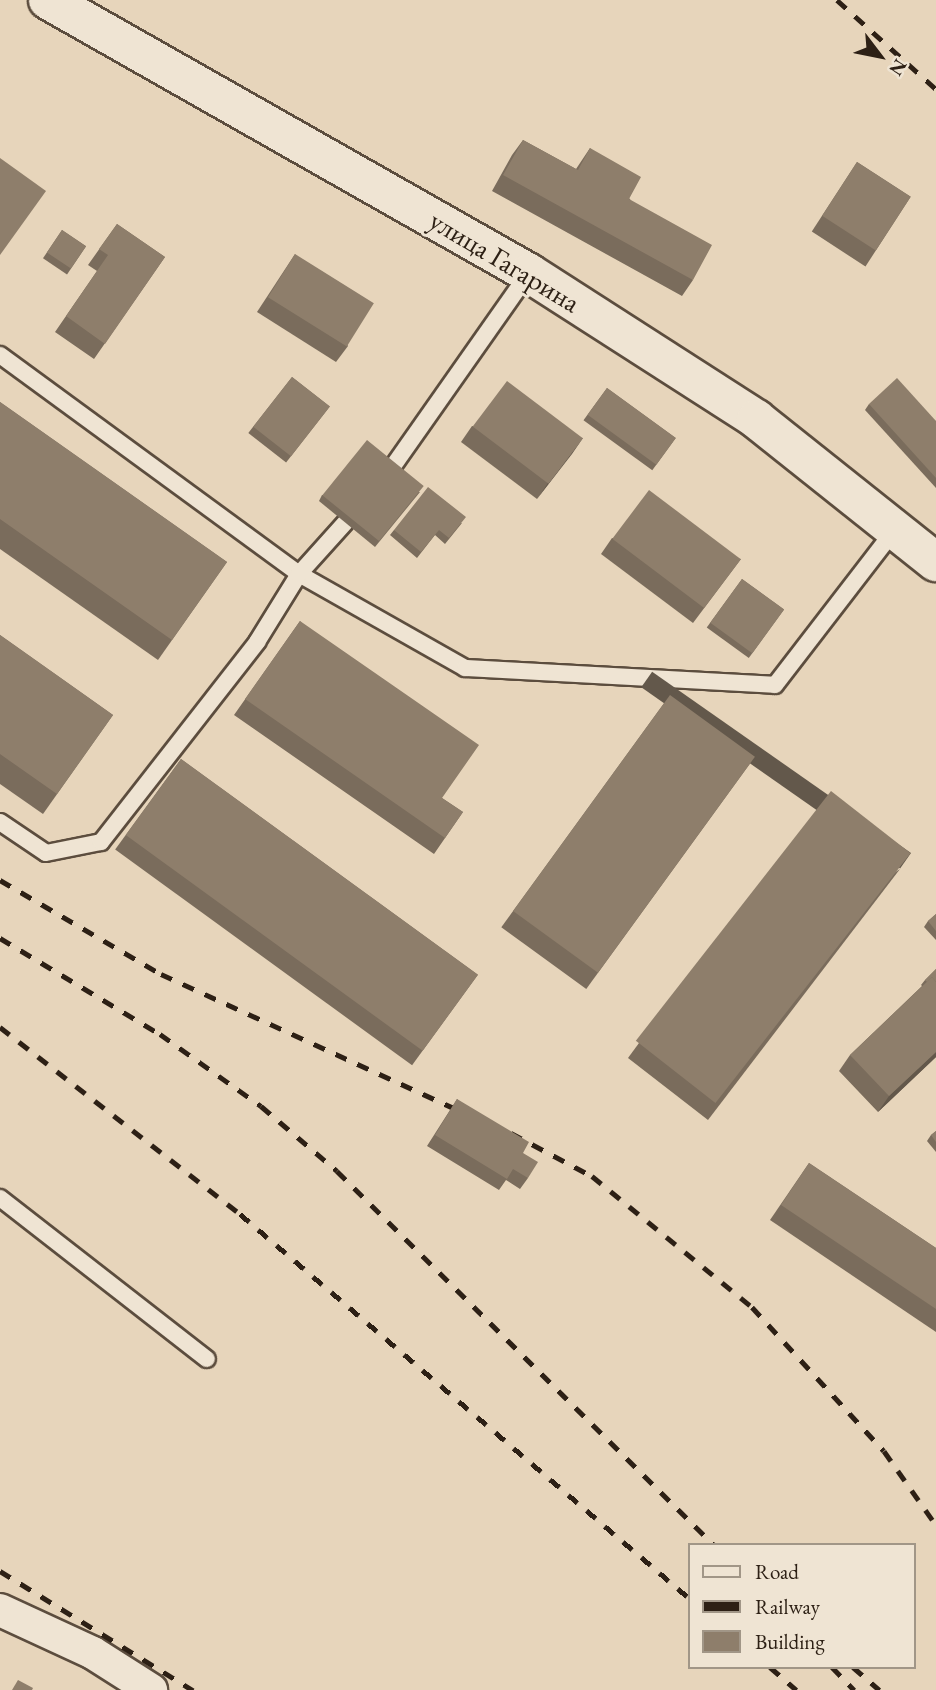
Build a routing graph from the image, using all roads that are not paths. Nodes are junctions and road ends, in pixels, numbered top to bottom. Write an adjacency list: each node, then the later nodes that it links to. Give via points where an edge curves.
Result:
1 (48, 0): 2 (street, улица Гагарина)
2 (529, 273): 4 (lane); 6 (street, улица Гагарина, via 756,419)
3 (0, 355): 8 (lane)
4 (391, 469)
5 (345, 523): 8 (lane)
6 (897, 526): 7 (street, улица Гагарина); 8 (lane, via 775,685 465,668)
7 (936, 562)
8 (299, 574): 9 (lane, via 257,642 101,842 46,853)
9 (0, 822)
10 (0, 1198): 11 (lane)
11 (207, 1359)
12 (3, 1620): 13 (street, via 93,1653)
13 (151, 1690)

